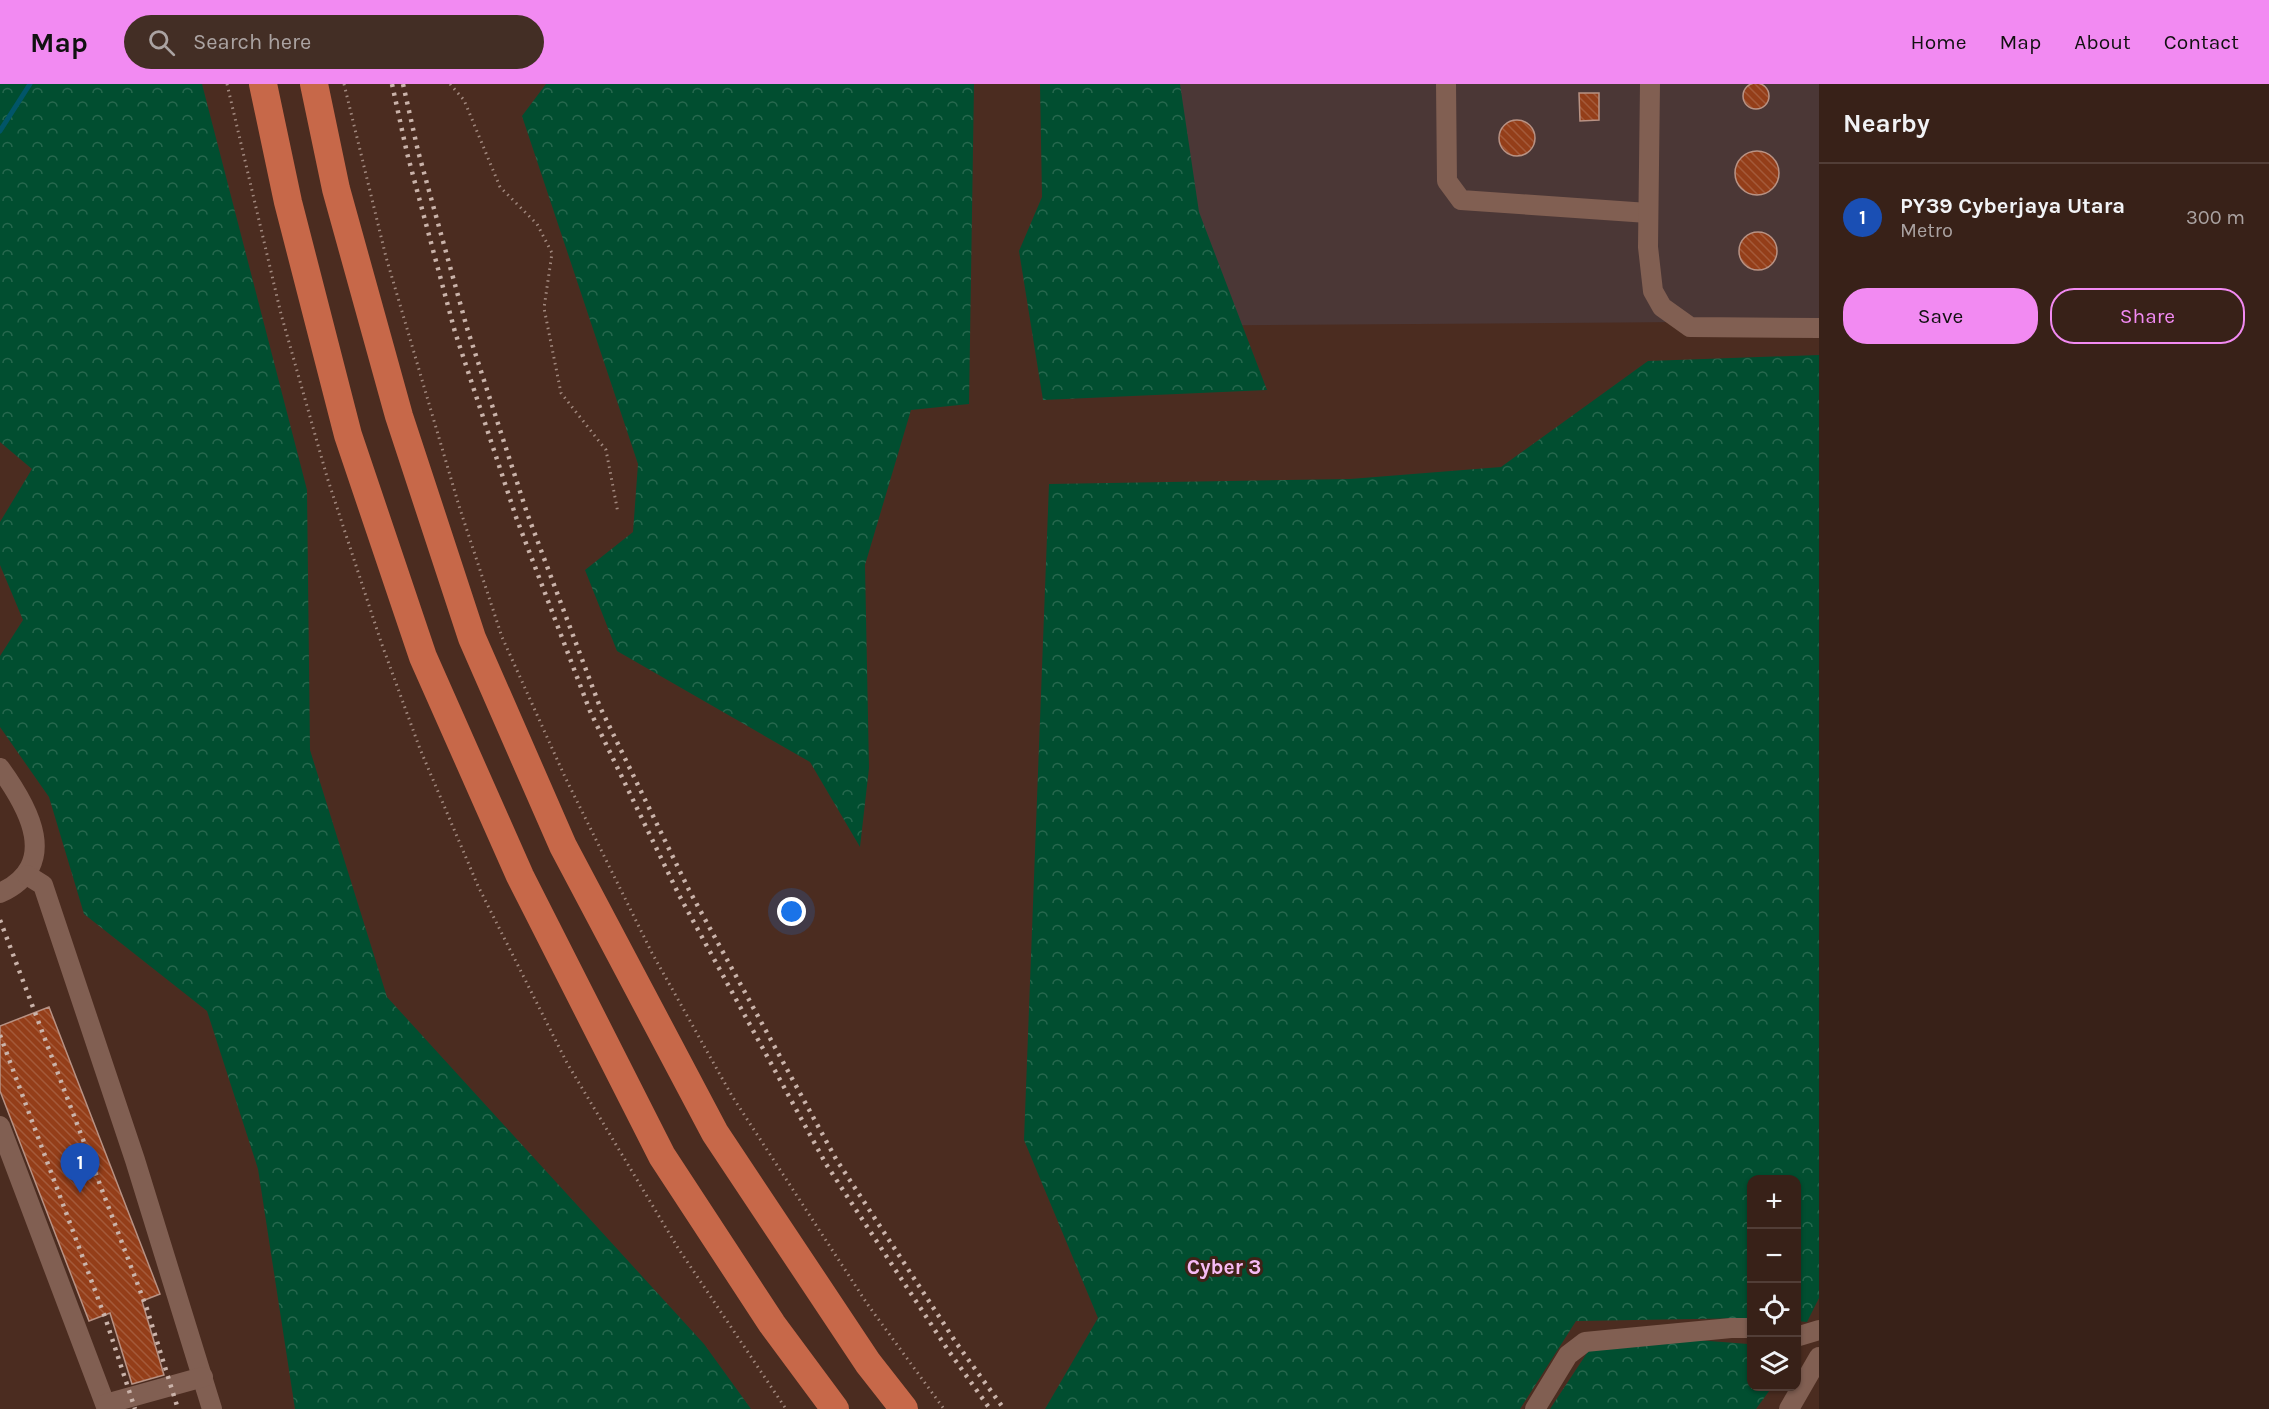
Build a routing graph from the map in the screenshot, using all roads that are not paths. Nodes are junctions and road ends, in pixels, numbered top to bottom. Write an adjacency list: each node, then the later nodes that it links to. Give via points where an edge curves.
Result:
1 (263, 84): 19 (highway, via 288,202 348,435 423,657 520,876 662,1156 772,1324)
2 (314, 84): 20 (highway, via 336,189 399,416 472,638 563,846 715,1133 868,1363)
3 (1446, 84): 5 (street, via 1447,181 1461,200)
4 (1650, 84): 5 (street)
5 (1648, 213): 6 (street, via 1653,291 1662,307 1690,327)
6 (1819, 328)
7 (0, 768): 8 (street, via 22,800 34,833 33,860)
8 (27, 875): 9 (street); 15 (street, via 43,885)
9 (0, 893)
10 (0, 1126): 17 (street)
11 (1747, 1328): 21 (street, via 1585,1342 1568,1355)
12 (1819, 1330): 13 (street)
13 (1801, 1336)
14 (1819, 1357): 23 (street)
15 (203, 1377): 17 (street); 18 (street)
16 (1790, 1391): 22 (street)
17 (106, 1407)
18 (212, 1409)
19 (835, 1409)
20 (904, 1409)
21 (1535, 1409)
22 (1784, 1409)
23 (1789, 1409)

